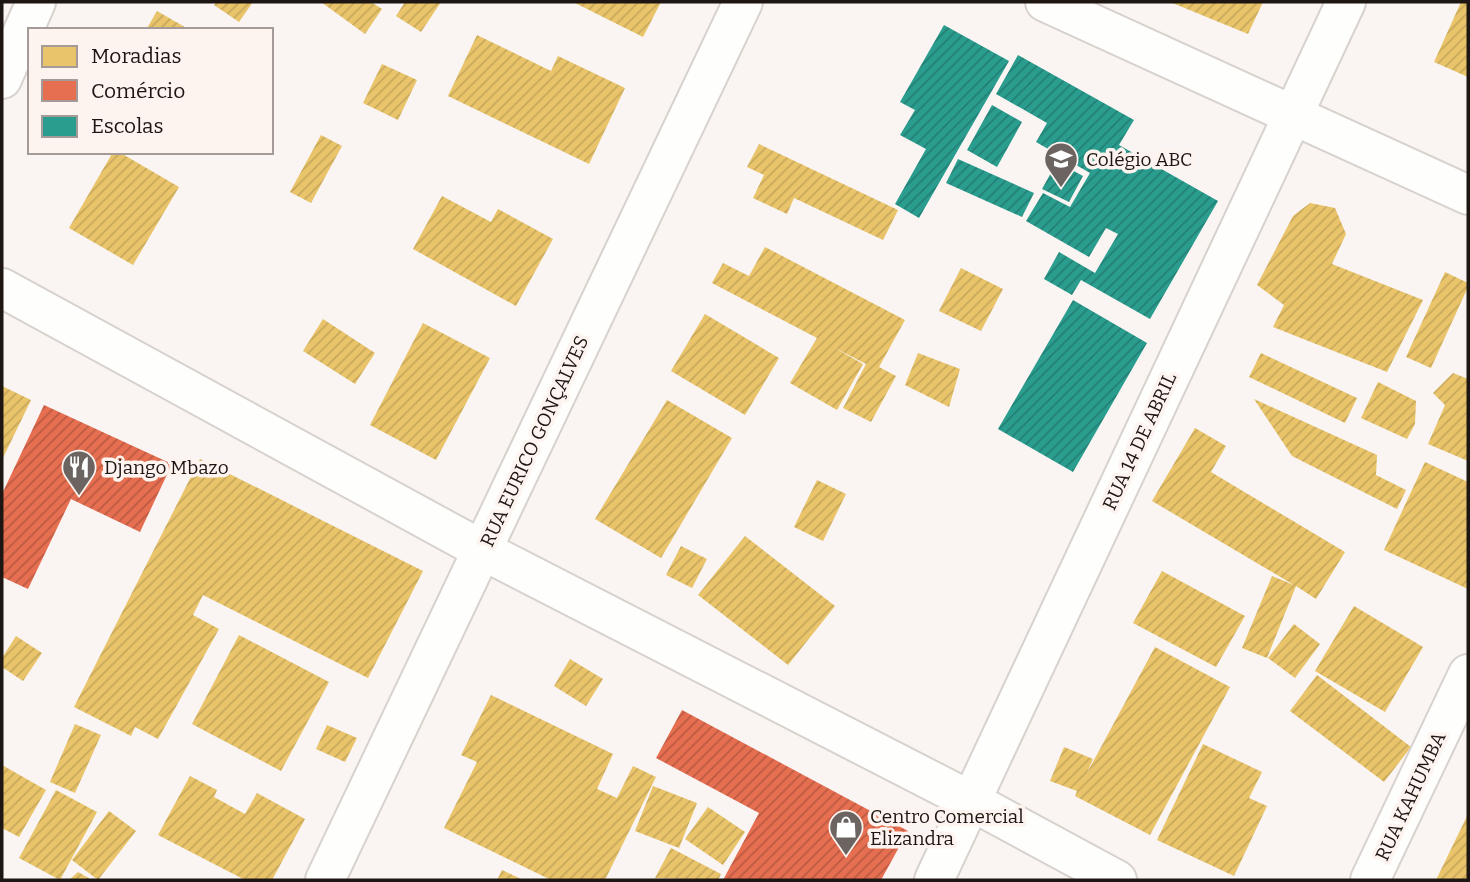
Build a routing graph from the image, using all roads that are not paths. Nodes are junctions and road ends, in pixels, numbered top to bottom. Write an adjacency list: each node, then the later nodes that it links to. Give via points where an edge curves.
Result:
1 (36, 2): 5 (street)
2 (743, 2): 9 (street, RUA EURICO GONÇALVES)
3 (1045, 2): 6 (street)
4 (1346, 2): 6 (street, RUA 14 DE ABRIL)
5 (2, 79)
6 (1292, 114): 7 (street); 11 (street, RUA 14 DE ABRIL)
7 (1468, 195)
8 (2, 288): 9 (street)
9 (482, 550): 11 (street); 12 (street, RUA EURICO GONÇALVES)
10 (1468, 674): 15 (street, RUA KAHUMBA)
11 (971, 801): 13 (street, RUA 14 DE ABRIL); 14 (street)
12 (325, 880)
13 (933, 880)
14 (1117, 880)
15 (1370, 880)

